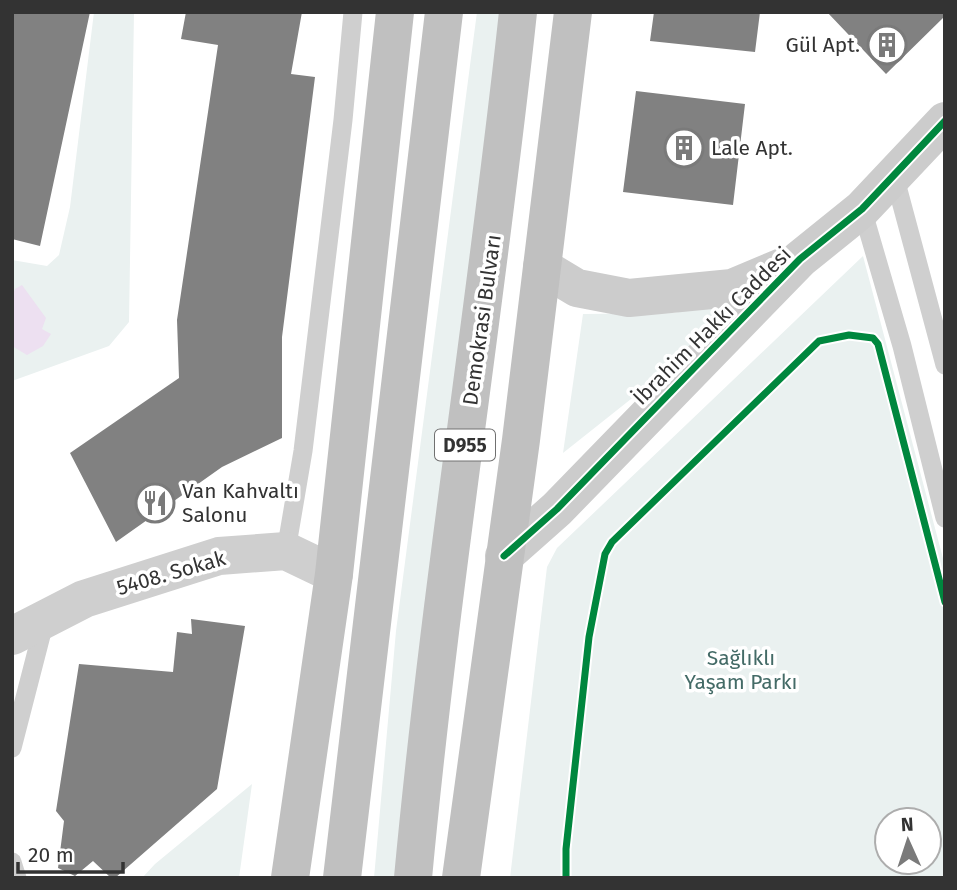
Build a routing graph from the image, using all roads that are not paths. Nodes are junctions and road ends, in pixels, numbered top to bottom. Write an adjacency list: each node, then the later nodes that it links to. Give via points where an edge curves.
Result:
1 (353, 12): 13 (lane, via 303,450)
2 (395, 12): 15 (highway)
3 (444, 12): 22 (highway)
4 (518, 12): 23 (highway, Demokrasi Bulvarı / D955)
5 (573, 12): 10 (highway)
6 (941, 132): 7 (street, İbrahim Hakkı Caddesi)
7 (894, 175): 8 (street, İbrahim Hakkı Caddesi); 11 (lane)
8 (862, 209): 9 (street, İbrahim Hakkı Caddesi); 12 (lane)
9 (800, 259): 10 (street, via 732,288 642,297 577,288); 14 (street, İbrahim Hakkı Caddesi, via 557,509)
10 (542, 267): 14 (highway)
11 (945, 365)
12 (945, 518)
13 (286, 551): 15 (street, 5408. Sokak); 16 (street, 5408. Sokak, via 219,556 84,599)
14 (504, 556): 24 (highway)
15 (334, 574): 21 (highway)
16 (46, 619): 17 (street, 5408. Sokak); 18 (lane)
17 (12, 636)
18 (12, 748)
19 (12, 862): 20 (lane)
20 (17, 878)
21 (290, 878)
22 (342, 878)
23 (413, 878)
24 (461, 878)

